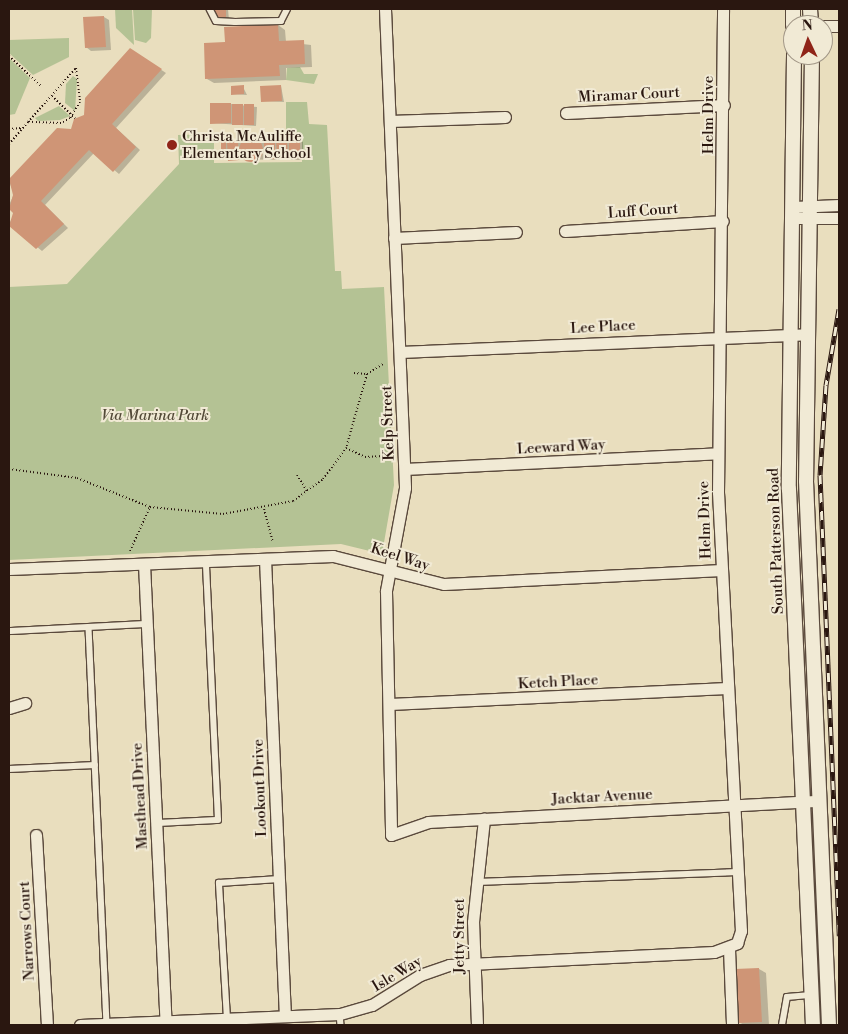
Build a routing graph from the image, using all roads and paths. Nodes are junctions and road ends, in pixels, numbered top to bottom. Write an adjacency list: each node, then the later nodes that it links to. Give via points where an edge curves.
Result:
1 (210, 9): 2 (lane, via 216,22 281,21)
2 (287, 9)
3 (385, 9): 15 (street, Kelp Street)
4 (723, 9): 10 (street, Helm Drive)
5 (9, 56): 8 (path)
6 (794, 65): 21 (street, South Patterson Road)
7 (812, 65): 22 (street, South Patterson Road)
8 (42, 87)
9 (52, 96): 12 (path); 12 (path, via 76,68 80,102); 16 (path)
10 (724, 105): 11 (street, Miramar Court); 24 (street, Helm Drive)
11 (566, 113)
12 (72, 115): 14 (path); 16 (path, via 61,123)
13 (505, 117): 15 (street)
14 (76, 118)
15 (390, 121): 27 (street, Kelp Street)
16 (28, 122): 17 (path)
17 (22, 128): 18 (path); 19 (path)
18 (9, 129)
19 (9, 144)
20 (839, 205): 22 (street)
21 (794, 212): 22 (street); 28 (street, South Patterson Road)
22 (810, 213): 23 (street); 29 (street, South Patterson Road)
23 (839, 218)
24 (722, 221): 25 (street, Luff Court); 30 (street, Helm Drive)
25 (565, 231)
26 (516, 232): 27 (street)
27 (394, 238): 31 (street, Kelp Street)
28 (791, 334): 29 (street, Lee Place); 30 (street, Lee Place); 62 (street, South Patterson Road, via 789,489)
29 (808, 334): 61 (street, South Patterson Road, via 806,489)
30 (719, 336): 31 (street, Lee Place); 36 (street, Helm Drive)
31 (400, 352): 39 (street, Kelp Street)
32 (383, 364): 34 (path)
33 (354, 373): 34 (path)
34 (367, 374): 35 (path)
35 (346, 448): 37 (path, via 365,456); 41 (path)
36 (718, 453): 39 (street, Leeward Way); 51 (street, Helm Drive)
37 (383, 456)
38 (9, 469): 42 (path, via 77,478)
39 (405, 469): 49 (street, Kelp Street, via 403,512)
40 (297, 475): 41 (path)
41 (307, 491): 43 (path)
42 (150, 507): 43 (path, via 198,514); 45 (path)
43 (264, 509): 44 (path)
44 (272, 543)
45 (130, 551)
46 (266, 559): 47 (street, Keel Way); 49 (street, Keel Way, via 333,556); 69 (street, Lookout Drive)
47 (206, 562): 48 (street, Keel Way); 65 (lane, via 218,820)
48 (144, 564): 50 (street, Keel Way); 52 (street, Masthead Drive)
49 (389, 567): 51 (street, Keel Way, via 407,578 444,584); 57 (street, Kelp Street, via 386,602)
50 (9, 569)
51 (722, 570): 55 (street, Helm Drive)
52 (147, 624): 53 (lane); 65 (street, Masthead Drive)
53 (89, 628): 54 (lane); 59 (lane)
54 (9, 631)
55 (727, 688): 57 (street, Ketch Place); 63 (street, Helm Drive)
56 (25, 703): 58 (street)
57 (390, 704): 66 (street, Kelp Street)
58 (9, 708)
59 (95, 765): 60 (lane); 78 (lane)
60 (9, 768)
61 (819, 801): 62 (street, Jacktar Avenue); 85 (street, South Patterson Road)
62 (802, 802): 63 (street, Jacktar Avenue); 73 (street, South Patterson Road)
63 (731, 806): 64 (street, Jacktar Avenue); 68 (street, Helm Drive)
64 (484, 818): 66 (street, Jacktar Avenue, via 417,823); 70 (street, Jetty Street, via 484,848)
65 (156, 823): 77 (street, Masthead Drive)
66 (391, 834)
67 (36, 836): 79 (street, Narrows Court)
68 (737, 872): 70 (lane); 71 (street, Helm Drive, via 740,931 737,943)
69 (279, 879): 74 (street, Lookout Drive); 75 (lane, via 219,883)
70 (477, 882): 72 (street, Jetty Street)
71 (729, 949): 72 (street, Isle Way); 82 (street)
72 (475, 962): 76 (street, Isle Way, via 434,969 372,1006); 81 (street, Jetty Street)
73 (812, 995): 83 (lane, via 788,997); 84 (street, South Patterson Road)
74 (285, 1016): 75 (street, Isle Way); 76 (street, Isle Way)
75 (227, 1019): 77 (street, Isle Way)
76 (341, 1020)
77 (166, 1023): 78 (street, Isle Way)
78 (107, 1024): 80 (street, Isle Way)
79 (47, 1025)
80 (80, 1025)
81 (477, 1025)
82 (732, 1025)
83 (782, 1025)
84 (813, 1025)
85 (829, 1025)

